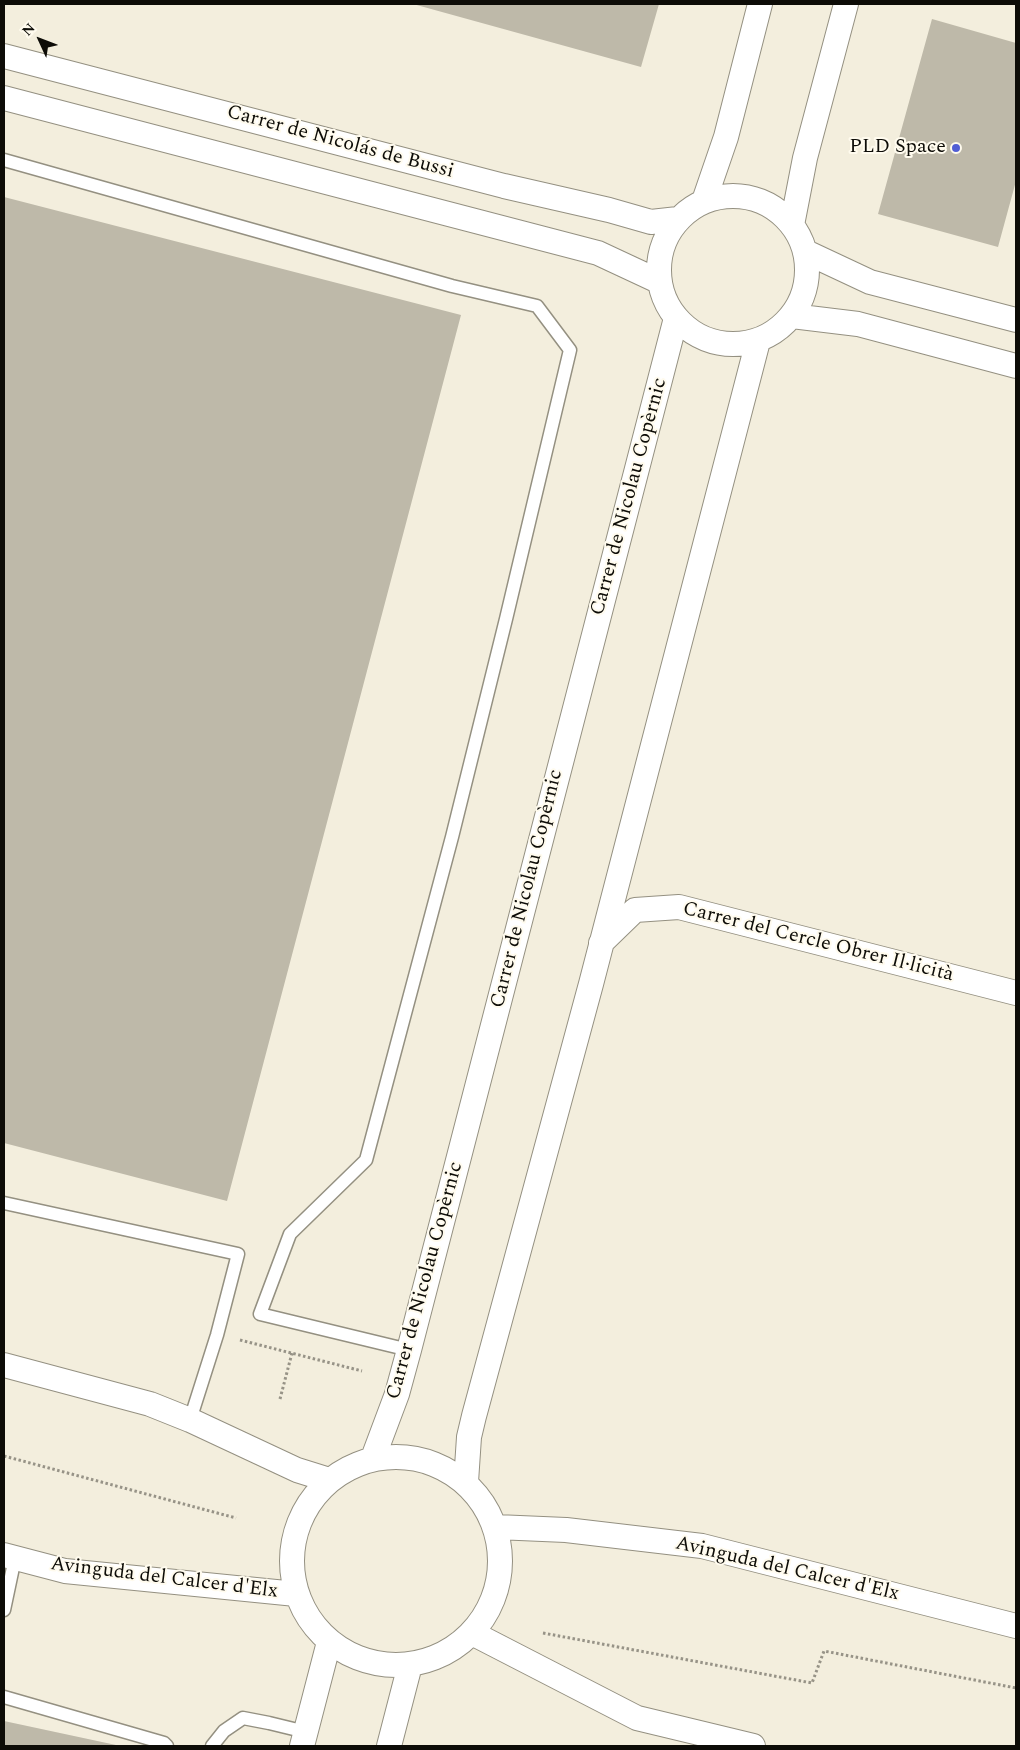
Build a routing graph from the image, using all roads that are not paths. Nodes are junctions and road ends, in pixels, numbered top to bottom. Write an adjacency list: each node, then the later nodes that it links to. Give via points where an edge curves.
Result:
1 (760, 4): 6 (street, via 726,137)
2 (846, 4): 8 (street, via 805,158)
3 (4, 56): 7 (street, Carrer de Nicolás de Bussi, via 650,222)
4 (4, 98): 10 (street, Carrer de Nicolás de Bussi, via 598,253)
5 (4, 160): 19 (lane, via 443,283 537,306 570,350 454,828 366,1160 290,1234 260,1314)
6 (704, 200): 7 (street); 8 (street, via 730,195 759,200 784,215)
7 (678, 219): 10 (street, via 662,246)
8 (792, 225): 9 (street)
9 (806, 252): 11 (street, via 808,267 803,296); 13 (street, via 870,282)
10 (658, 281): 12 (street, via 664,300)
11 (792, 316): 14 (street); 15 (street, via 858,324)
12 (676, 318): 14 (street, via 707,341 735,346); 19 (street, Carrer de Nicolau Copèrnic)
13 (1016, 320)
14 (758, 341): 16 (street)
15 (1016, 366)
16 (601, 942): 17 (street, Carrer del Cercle Obrer Il·licità, via 635,910 679,907); 24 (street, via 468,1438)
17 (1016, 994)
18 (4, 1203): 21 (lane, via 238,1254)
19 (409, 1350): 22 (street, Carrer de Nicolau Copèrnic, via 397,1394)
20 (4, 1365): 21 (street, via 150,1404)
21 (190, 1420): 23 (street, via 298,1470)
22 (373, 1458): 23 (street, via 351,1466); 24 (street, via 406,1456 440,1465)
23 (329, 1480): 27 (street, via 319,1489 295,1531 292,1579)
24 (466, 1482): 25 (street, via 488,1510)
25 (496, 1527): 29 (street, Avinguda del Calcer d'Elx, via 566,1530 702,1546); 30 (street, via 501,1555 496,1591)
26 (10, 1556): 27 (street, Avinguda del Calcer d'Elx, via 65,1571); 28 (lane)
27 (296, 1594): 31 (street, via 304,1614)
28 (4, 1610)
29 (1016, 1626)
30 (472, 1633): 32 (street, via 428,1661); 38 (street, via 637,1718)
31 (329, 1642): 32 (street, via 366,1662); 34 (street)
32 (410, 1665): 37 (street)
33 (4, 1698): 35 (lane)
34 (304, 1739): 36 (lane, via 270,1722 243,1718 224,1731)
35 (167, 1746)
36 (212, 1746)
37 (389, 1746)
38 (753, 1746)

